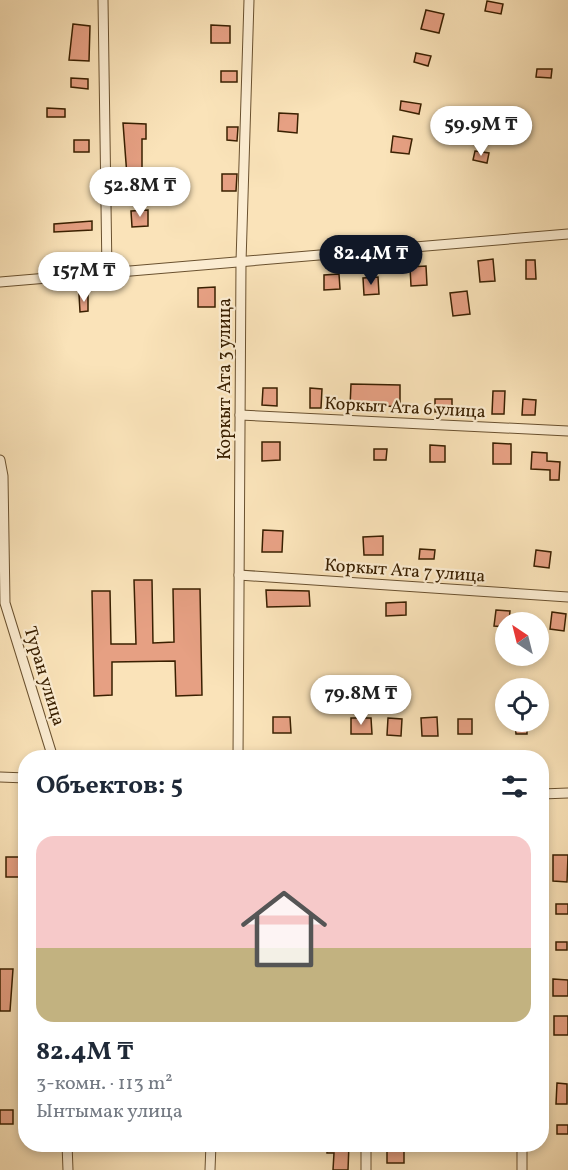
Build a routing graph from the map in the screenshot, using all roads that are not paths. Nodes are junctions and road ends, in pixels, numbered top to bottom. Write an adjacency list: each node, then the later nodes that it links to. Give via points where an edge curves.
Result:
1 (103, 0): 5 (street)
2 (249, 0): 4 (street, Коркыт Ата 3 улица)
3 (568, 234): 4 (street)
4 (241, 262): 5 (street); 7 (street, Коркыт Ата 3 улица)
5 (107, 273): 6 (street)
6 (0, 282)
7 (240, 415): 8 (street, Коркыт Ата 6 улица); 10 (street, Коркыт Ата 3 улица)
8 (568, 431)
9 (0, 460): 12 (street, Туран улица, via 5,603)
10 (239, 575): 11 (street, Коркыт Ата 7 улица); 13 (street, Коркыт Ата 3 улица)
11 (568, 597)
12 (51, 750)
13 (238, 750)
14 (0, 777): 15 (street)
15 (18, 778)
16 (568, 793): 17 (street)
17 (549, 794)
18 (68, 1152): 22 (street)
19 (211, 1152): 23 (street)
20 (366, 1152): 24 (street)
21 (522, 1152): 25 (street)
22 (68, 1170)
23 (210, 1170)
24 (366, 1170)
25 (522, 1170)

